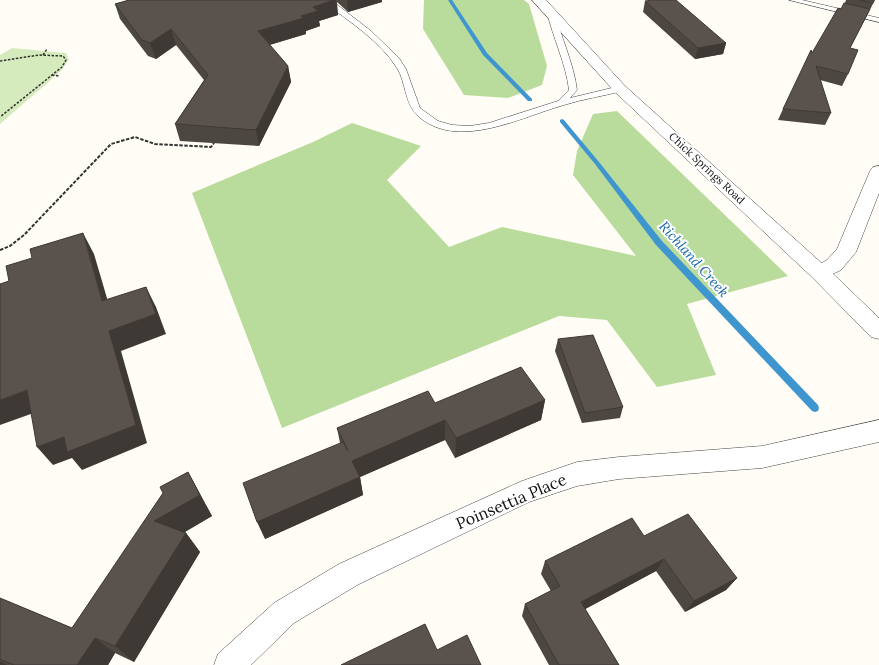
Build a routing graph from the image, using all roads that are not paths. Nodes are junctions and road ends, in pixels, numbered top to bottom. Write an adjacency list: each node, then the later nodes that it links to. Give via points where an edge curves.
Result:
1 (793, 0): 4 (lane)
2 (328, 1): 6 (lane, via 392,55 408,82 412,100 420,113 430,120 444,126 486,128)
3 (545, 6): 5 (street, Chick Springs Road); 6 (lane, via 571,70 573,90)
4 (879, 20)
5 (620, 88): 6 (lane); 8 (street, Chick Springs Road)
6 (561, 103)
7 (879, 171): 8 (street, via 846,252 834,265)
8 (820, 273): 9 (street, Chick Springs Road)
9 (879, 331)
10 (879, 431): 11 (street, Poinsettia Place, via 762,457 619,468 576,474 529,490 349,574 284,613)
11 (229, 665)

